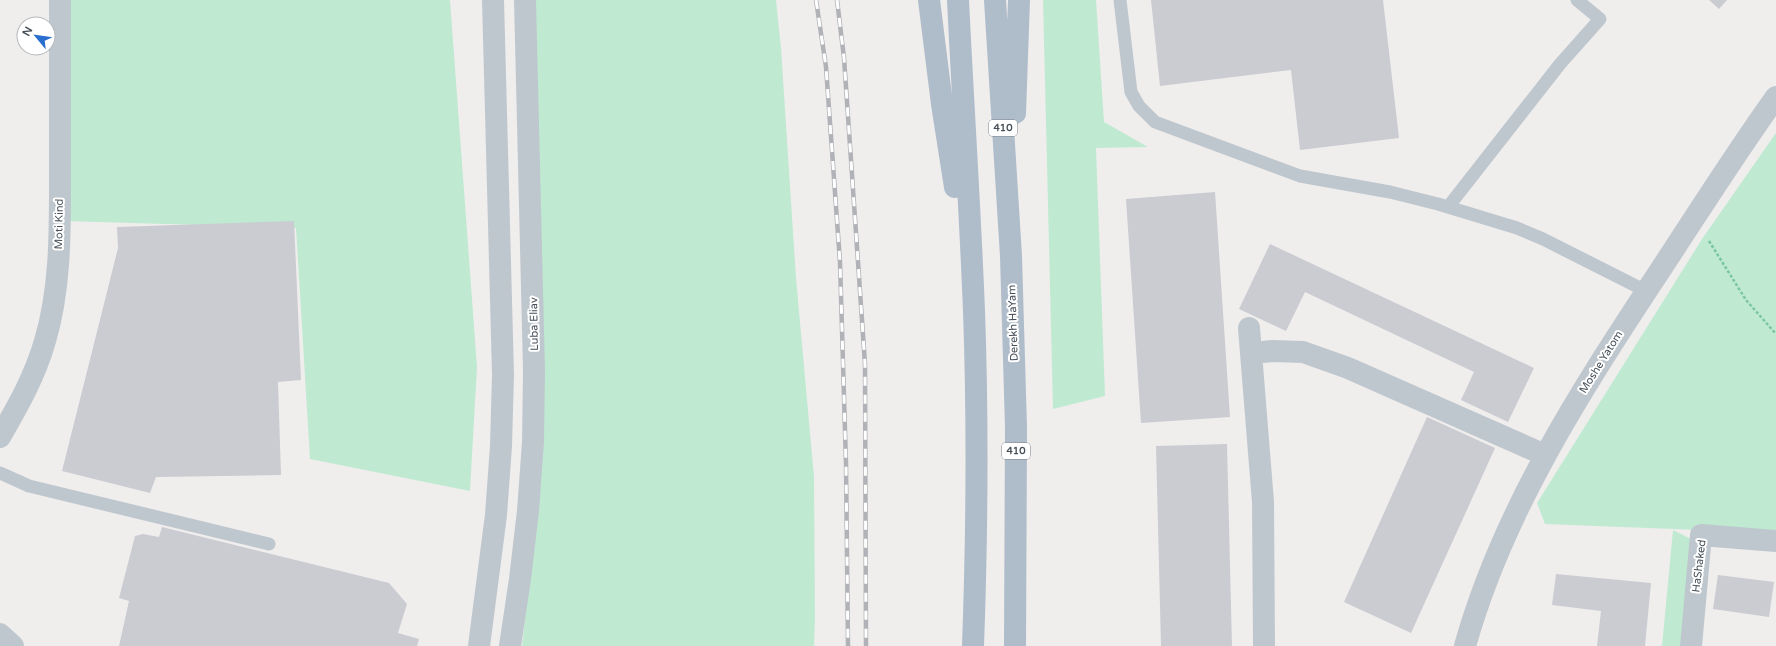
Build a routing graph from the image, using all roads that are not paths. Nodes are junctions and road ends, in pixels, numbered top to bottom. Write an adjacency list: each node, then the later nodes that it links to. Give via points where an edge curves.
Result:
1 (60, 0): 17 (street, Moti Kind, via 60,218 56,288 40,359 25,394)
2 (493, 0): 24 (street, via 502,382 501,446 496,515)
3 (525, 0): 25 (street, Luba Eliav, via 534,371 533,442 520,579)
4 (929, 0): 14 (main road, via 942,104)
5 (958, 0): 14 (main road)
6 (995, 0): 12 (main road, Derekh HaYam / 410)
7 (1019, 0): 12 (main road)
8 (1120, 0): 11 (lane, via 1131,92 1139,106 1155,122 1300,176 1390,192)
9 (1577, 0): 11 (lane, via 1600,19 1560,64)
10 (1776, 97): 13 (street, Moshe Yatom)
11 (1448, 207): 13 (lane, via 1530,233)
12 (1011, 256): 27 (main road, Derekh HaYam / 410, via 1016,428)
13 (1646, 291): 18 (street, Moshe Yatom)
14 (974, 311): 26 (main road, via 976,577)
15 (1249, 328): 16 (street)
16 (1251, 353): 18 (street, via 1303,352 1348,368); 28 (street, via 1263,502)
17 (0, 437)
18 (1545, 455): 29 (street, Moshe Yatom, via 1509,525 1486,581)
19 (0, 473): 21 (lane, via 29,486)
20 (1776, 541): 30 (street, HaShaked, via 1700,535)
21 (269, 544)
22 (0, 634): 23 (street)
23 (13, 646)
24 (479, 646)
25 (510, 646)
26 (973, 646)
27 (1015, 646)
28 (1264, 646)
29 (1465, 646)
30 (1691, 646)

